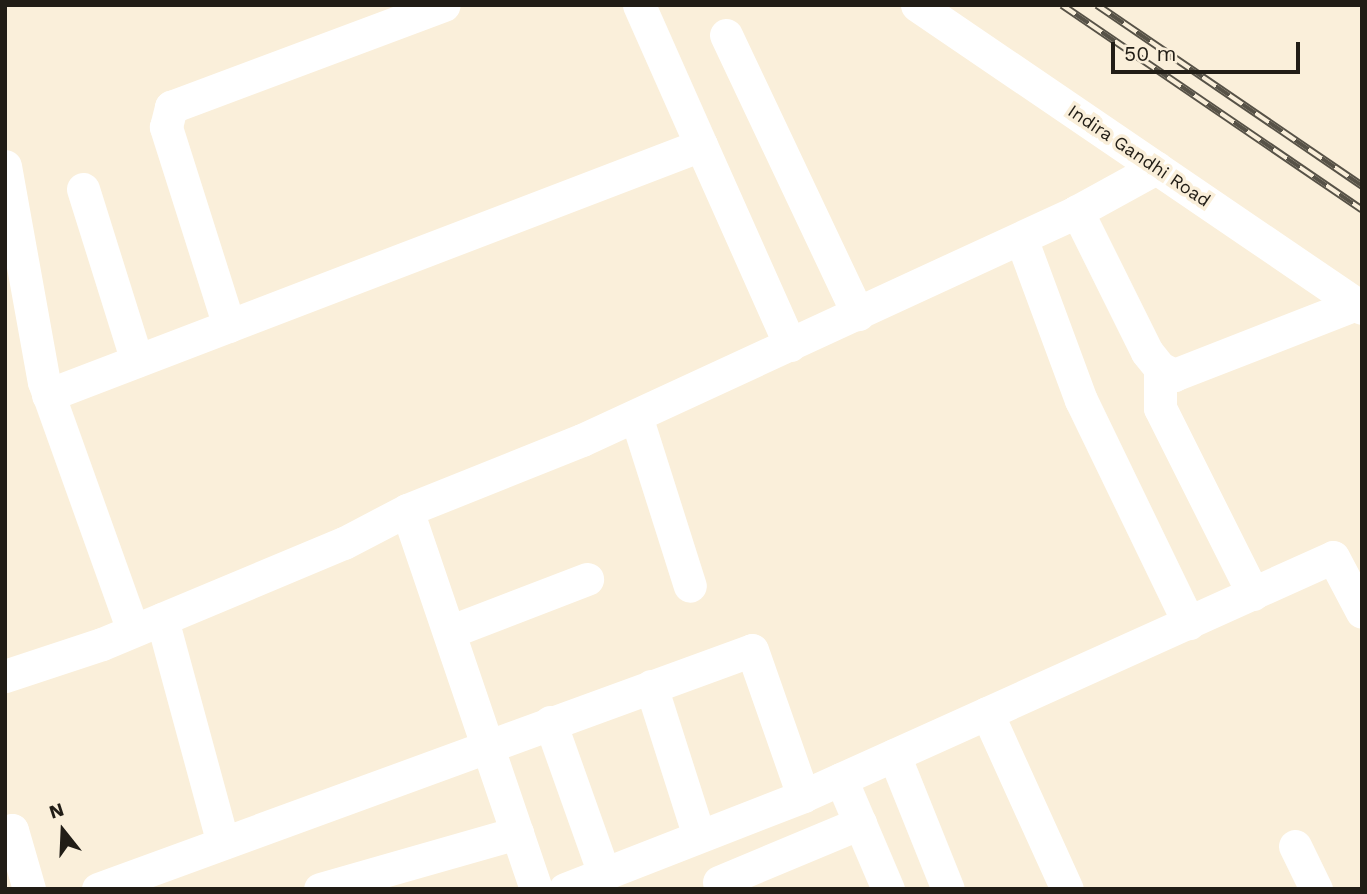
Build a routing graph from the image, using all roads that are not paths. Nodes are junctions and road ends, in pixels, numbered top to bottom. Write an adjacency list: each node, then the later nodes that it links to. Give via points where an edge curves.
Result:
1 (444, 5): 13 (street, via 171,107 166,127)
2 (639, 5): 5 (street)
3 (917, 5): 7 (street, Indira Gandhi Road)
4 (726, 34): 12 (street)
5 (701, 145): 13 (street); 14 (street)
6 (5, 166): 17 (street)
7 (1156, 168): 9 (street); 11 (street, Indira Gandhi Road)
8 (83, 189): 15 (street)
9 (1077, 211): 10 (street); 16 (street, via 1147,352)
10 (1021, 238): 12 (street); 24 (street, via 1081,400)
11 (1359, 306): 16 (street, via 1174,375)
12 (859, 314): 14 (street)
13 (229, 326): 15 (street)
14 (790, 345): 18 (street)
15 (137, 361): 17 (street)
16 (1160, 368): 22 (street, via 1160,408)
17 (48, 395): 25 (street)
18 (635, 416): 19 (street); 21 (street)
19 (407, 510): 25 (street, via 344,543); 26 (street)
20 (587, 579): 26 (street)
21 (690, 586)
22 (1253, 594): 23 (street, via 1333,557); 24 (street)
23 (1362, 612)
24 (1189, 623): 29 (street)
25 (147, 625): 27 (street); 39 (street)
26 (449, 632): 31 (street)
27 (5, 676)
28 (651, 685): 30 (street); 34 (street, via 752,650); 38 (street)
29 (987, 713): 32 (street); 50 (street)
30 (550, 722): 31 (street); 41 (street)
31 (487, 746): 37 (street); 39 (street)
32 (894, 755): 33 (street); 49 (street)
33 (841, 779): 34 (street); 35 (street)
34 (803, 796): 38 (street)
35 (860, 823): 42 (street); 48 (street)
36 (5, 832): 43 (street, via 12,830)
37 (517, 833): 45 (street); 46 (street)
38 (699, 836): 41 (street)
39 (223, 843): 44 (street)
40 (1295, 846): 51 (street)
41 (604, 874): 47 (street)
42 (719, 882)
43 (29, 889)
44 (98, 889)
45 (320, 889)
46 (536, 889)
47 (565, 889)
48 (888, 889)
49 (948, 889)
50 (1067, 889)
51 (1316, 889)

